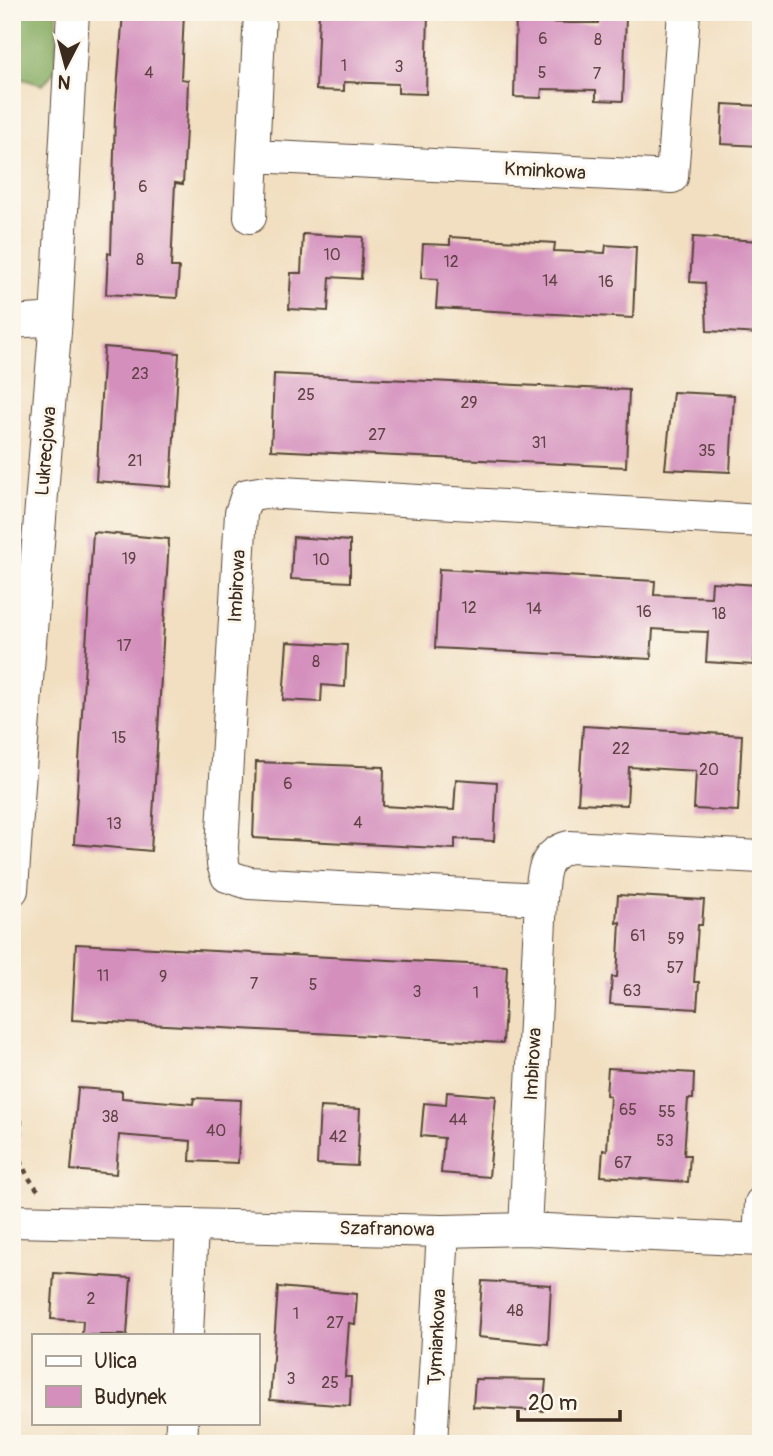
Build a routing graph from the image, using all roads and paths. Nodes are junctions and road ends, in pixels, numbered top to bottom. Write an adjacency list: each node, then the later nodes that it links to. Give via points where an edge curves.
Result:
1 (73, 12): 6 (street, Lukrecjowa)
2 (260, 12): 4 (street)
3 (684, 12): 4 (street, Kminkowa, via 672,177)
4 (253, 156): 5 (street)
5 (250, 217)
6 (56, 319): 7 (street); 9 (street, Lukrecjowa)
7 (12, 322)
8 (761, 521): 12 (street, Imbirowa, via 278,493 247,495 241,513 222,848 227,876 249,883)
9 (17, 755): 11 (street, Lukrecjowa)
10 (761, 857): 12 (street, Imbirowa, via 569,847 546,862)
11 (12, 890)
12 (541, 899): 16 (street, Imbirowa)
13 (761, 1203): 18 (street)
14 (12, 1221): 15 (street, Szafranowa)
15 (192, 1225): 17 (street, Szafranowa); 19 (street)
16 (525, 1229): 17 (street, Szafranowa); 18 (street, Szafranowa)
17 (443, 1231): 22 (street, Tymiankowa)
18 (760, 1240)
19 (187, 1334)
20 (182, 1424): 21 (street)
21 (181, 1444)
22 (431, 1444)

